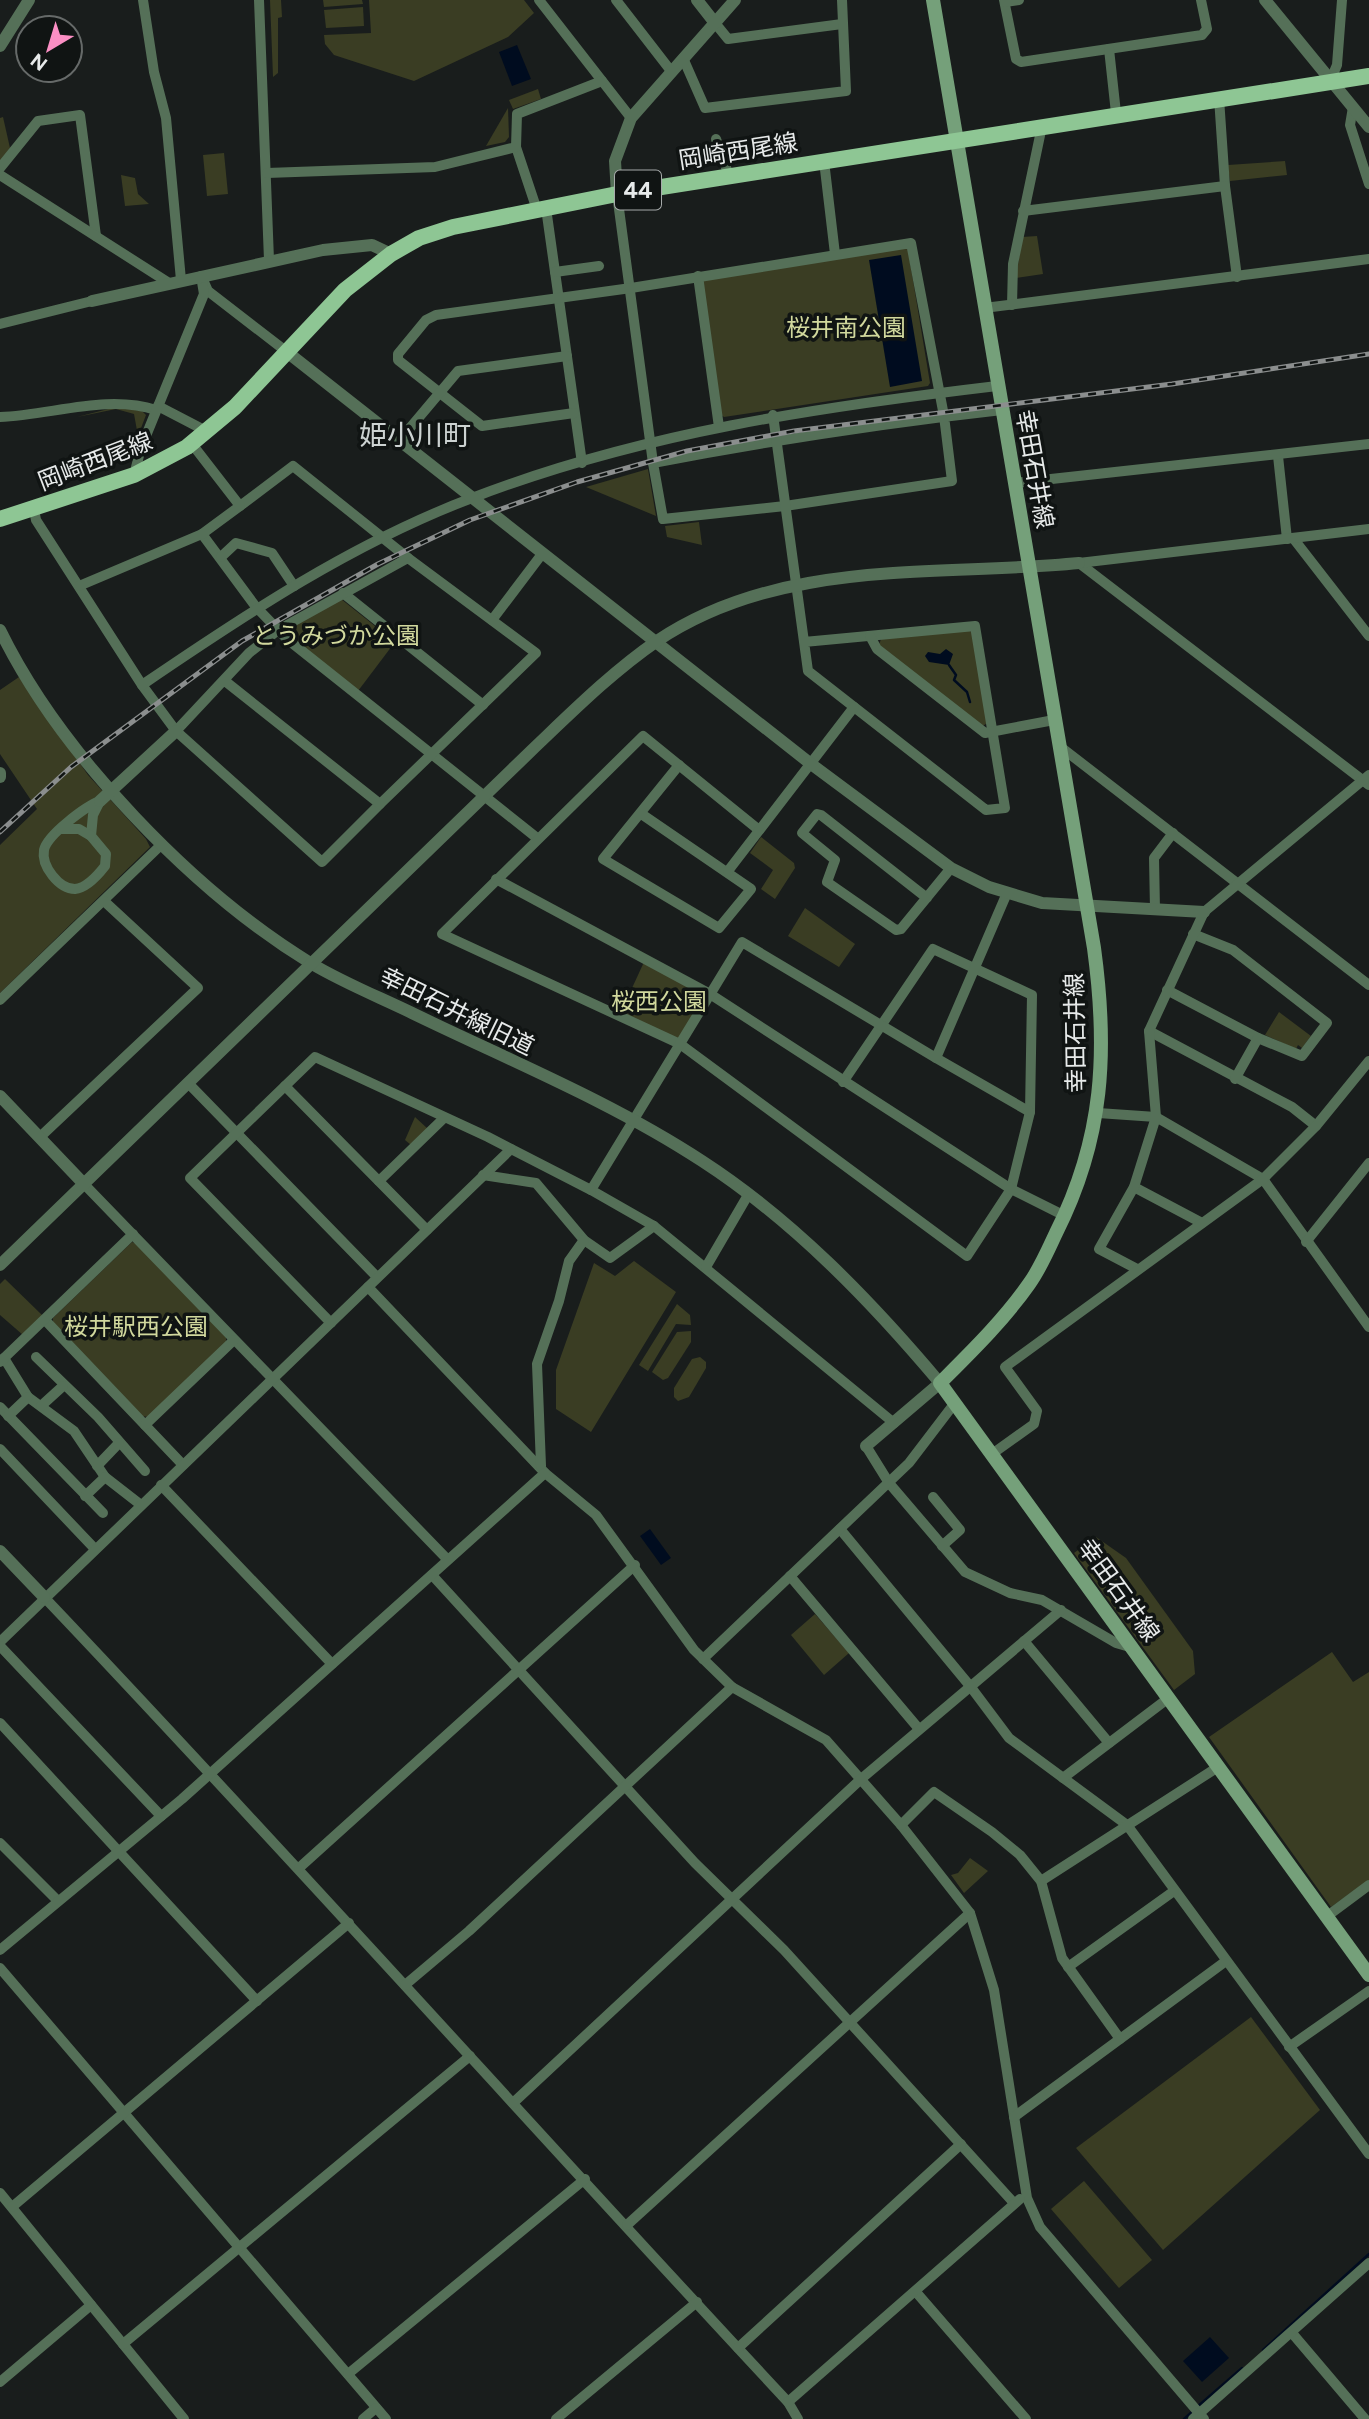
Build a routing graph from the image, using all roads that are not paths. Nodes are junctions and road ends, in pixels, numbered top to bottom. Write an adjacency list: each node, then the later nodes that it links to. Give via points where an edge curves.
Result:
1 (29, 0): 17 (street)
2 (143, 0): 53 (street, via 166,118)
3 (259, 0): 35 (street)
4 (539, 0): 23 (street)
5 (615, 0): 20 (street)
6 (698, 0): 15 (street)
7 (735, 0): 15 (street)
8 (842, 0): 16 (street)
9 (933, 0): 31 (main road, 幸田石井線)
10 (1019, 0): 14 (street)
11 (1201, 0): 18 (street, via 1207,29 1202,35)
12 (1265, 0): 22 (street)
13 (1342, 0): 22 (street)
14 (1005, 1): 18 (street, via 1018,61)
15 (715, 23): 16 (street, via 728,39); 19 (street)
16 (842, 24): 19 (street, via 846,91 705,108)
17 (0, 46)
18 (1108, 49): 26 (street)
19 (683, 58): 20 (street)
20 (671, 71): 27 (street)
21 (1369, 76): 22 (main road, 岡崎西尾線 / 44)
22 (1332, 80): 24 (main road, 岡崎西尾線 / 44); 25 (street)
23 (602, 81): 27 (street); 32 (street, via 517,114)
24 (1219, 98): 26 (main road, 岡崎西尾線 / 44); 39 (street)
25 (1353, 107): 29 (street); 38 (street, via 1349,125)
26 (1116, 113): 28 (main road, 岡崎西尾線 / 44)
27 (631, 118): 40 (street, via 615,161)
28 (1042, 126): 31 (main road, 岡崎西尾線 / 44); 42 (street)
29 (1369, 127)
30 (716, 139): 37 (street)
31 (956, 140): 33 (main road, 岡崎西尾線 / 44); 58 (main road, 幸田石井線)
32 (516, 147): 35 (street, via 435,167); 41 (street)
33 (824, 161): 37 (main road, 岡崎西尾線 / 44); 45 (street)
34 (0, 168): 43 (street, via 38,121 80,116)
35 (267, 173): 47 (street)
36 (0, 175): 43 (street)
37 (729, 176): 40 (main road, 岡崎西尾線 / 44)
38 (1369, 184)
39 (1224, 186): 42 (street); 52 (street)
40 (617, 194): 41 (main road, 岡崎西尾線 / 44); 54 (street)
41 (542, 209): 44 (main road, 岡崎西尾線 / 44, via 453,227); 49 (street)
42 (1023, 211): 57 (street, via 1013,264)
43 (96, 236): 53 (street)
44 (391, 254): 47 (street, via 372,245); 60 (main road, 岡崎西尾線 / 44, via 345,290)
45 (835, 254): 51 (street); 64 (street, via 911,243)
46 (1369, 259): 52 (street)
47 (269, 260): 50 (street)
48 (600, 266): 49 (street)
49 (555, 272): 55 (street)
50 (201, 276): 53 (street); 60 (street, via 208,291); 65 (street, via 204,294)
51 (698, 276): 54 (street); 71 (street)
52 (1237, 277): 57 (street)
53 (175, 281): 56 (street)
54 (631, 288): 55 (street); 75 (street)
55 (559, 298): 61 (street); 63 (street, via 429,317 398,354 398,360)
56 (92, 301): 59 (street)
57 (1012, 305): 58 (street)
58 (984, 308): 62 (main road, 幸田石井線)
59 (0, 324)
60 (287, 352): 72 (main road, 岡崎西尾線 / 44); 74 (street)
61 (567, 356): 63 (street, via 458,371); 67 (street)
62 (997, 386): 64 (street); 66 (main road, 幸田石井線)
63 (438, 391): 67 (street, via 482,426); 74 (street)
64 (938, 394): 68 (street); 69 (street)
65 (157, 408): 70 (street, via 116,402); 72 (street); 81 (street)
66 (1002, 410): 69 (street); 82 (main road, 幸田石井線)
67 (574, 413): 79 (street)
68 (773, 415): 71 (street); 73 (street)
69 (944, 416): 73 (street); 85 (street, via 952,481 948,484)
70 (0, 417)
71 (719, 426): 75 (street)
72 (208, 432): 76 (main road, 岡崎西尾線 / 44)
73 (776, 440): 80 (street); 85 (street)
74 (399, 442): 83 (street)
75 (652, 443): 79 (street); 80 (street)
76 (192, 444): 81 (main road, 岡崎西尾線 / 44); 84 (street)
77 (1369, 444): 78 (street)
78 (1278, 456): 82 (street); 91 (street)
79 (582, 463): 83 (street)
80 (653, 463): 85 (street, via 663,519)
81 (134, 475): 86 (main road, 岡崎西尾線 / 44)
82 (1014, 483): 96 (main road, 幸田石井線)
83 (470, 498): 90 (street); 92 (street)
84 (240, 506): 89 (street); 90 (street, via 293,466)
85 (785, 506): 97 (street)
86 (34, 509): 87 (main road, 岡崎西尾線 / 44); 98 (street, via 36,520)
87 (0, 519)
88 (1369, 529): 91 (street)
89 (202, 534): 93 (street); 98 (street)
90 (383, 538): 94 (street); 99 (street)
91 (1290, 538): 95 (street); 106 (street)
92 (542, 554): 102 (street); 107 (street)
93 (221, 557): 99 (street, via 236,544 272,553); 101 (street)
94 (408, 558): 100 (street); 102 (street)
95 (1079, 563): 96 (street); 120 (street)
96 (1029, 568): 97 (street); 113 (main road, 幸田石井線)
97 (795, 583): 107 (street, via 714,610); 108 (street)
98 (79, 586): 110 (street)
99 (294, 586): 101 (street)
100 (343, 593): 104 (street); 111 (street)
101 (256, 607): 104 (street); 110 (street)
102 (492, 620): 111 (street, via 536,653)
103 (0, 630): 121 (street, 幸田石井線旧道, via 61,729)
104 (278, 630): 109 (street, via 249,653); 117 (street)
105 (870, 636): 108 (street); 115 (street, via 877,649 980,730); 115 (street, via 975,626)
106 (1369, 636)
107 (657, 642): 118 (street); 122 (street, via 590,695)
108 (804, 642): 112 (street, via 808,671)
109 (225, 681): 114 (street); 124 (street)
110 (142, 685): 114 (street)
111 (483, 705): 117 (street)
112 (854, 707): 115 (street, via 990,812 1007,806); 118 (street)
113 (1054, 720): 115 (street); 116 (main road, 幸田石井線)
114 (176, 731): 121 (street); 124 (street, via 322,862)
115 (995, 731)
116 (1058, 745): 128 (street); 139 (main road, 幸田石井線)
117 (431, 754): 122 (street); 124 (street)
118 (810, 764): 127 (street); 132 (street)
119 (679, 765): 125 (street); 127 (street); 130 (street, via 643,736)
120 (1367, 780): 135 (street)
121 (111, 790): 123 (street); 131 (street, 幸田石井線旧道)
122 (485, 796): 130 (street); 143 (street)
123 (100, 801): 126 (street); 129 (street)
124 (380, 804)
125 (640, 813): 133 (street); 133 (street, via 604,859 719,928 751,889)
126 (61, 829): 129 (street, via 79,829); 129 (street, via 47,843 44,861 68,888 86,885 105,866 106,854)
127 (759, 830): 133 (street)
128 (1173, 833): 135 (street); 140 (street, via 1154,858)
129 (90, 836)
130 (537, 838): 134 (street)
131 (162, 844): 138 (street); 143 (street, 幸田石井線旧道, via 217,894)
132 (951, 869): 136 (street); 137 (street)
133 (728, 871)
134 (496, 879): 147 (street); 152 (street, via 442,934)
135 (1237, 882): 141 (street); 145 (street)
136 (1007, 893): 139 (street); 144 (street)
137 (927, 898): 137 (street, via 896,930 827,882 835,860 802,833 821,815)
138 (104, 901): 148 (street); 167 (street, via 198,988)
139 (1085, 908): 140 (street); 161 (main road, 幸田石井線, via 1100,992)
140 (1155, 910): 141 (street)
141 (1203, 912): 142 (street)
142 (1193, 934): 146 (street); 151 (street, via 1233,950 1327,1023 1302,1056)
143 (312, 964): 157 (street); 164 (street, 幸田石井線旧道)
144 (976, 968): 149 (street, via 933,949); 153 (street); 160 (street, via 1032,995)
145 (1369, 985)
146 (1167, 989): 150 (street); 151 (street)
147 (710, 994): 149 (street, via 743,942); 152 (street); 156 (street)
148 (0, 1000)
149 (881, 1025): 153 (street); 156 (street)
150 (1149, 1031): 155 (street); 162 (street)
151 (1258, 1038): 155 (street)
152 (680, 1044): 164 (street); 176 (street, via 967,1256)
153 (936, 1058): 160 (street)
154 (1369, 1061): 165 (street)
155 (1235, 1079): 165 (street, via 1292,1107)
156 (843, 1082): 176 (street)
157 (188, 1083): 166 (street); 174 (street)
158 (285, 1086): 163 (street, via 315,1057); 166 (street); 173 (street)
159 (0, 1096): 167 (street)
160 (1030, 1112): 176 (street)
161 (1098, 1113): 162 (street); 179 (main road, 幸田石井線)
162 (1156, 1117): 172 (street); 175 (street)
163 (444, 1118): 168 (street); 173 (street)
164 (634, 1120): 177 (street); 178 (street, 幸田石井線旧道)
165 (1316, 1126): 172 (street)
166 (236, 1133): 189 (street); 192 (street, via 190,1178)
167 (40, 1138): 174 (street)
168 (511, 1149): 170 (street); 177 (street)
169 (1369, 1163): 171 (street)
170 (483, 1175): 182 (street); 184 (street, via 536,1183)
171 (1365, 1178): 185 (street)
172 (1263, 1179): 180 (street); 185 (street)
173 (379, 1181): 182 (street)
174 (83, 1183): 183 (street); 186 (street)
175 (1134, 1187): 180 (street); 188 (street, via 1100,1249)
176 (1011, 1189): 179 (street)
177 (591, 1190): 181 (street)
178 (748, 1195): 187 (street); 198 (street, 幸田石井線旧道, via 844,1277)
179 (1065, 1216): 198 (main road, 幸田石井線, via 1030,1282)
180 (1202, 1223): 188 (street)
181 (654, 1226): 184 (street, via 610,1258); 187 (street)
182 (427, 1230): 189 (street)
183 (133, 1234): 191 (street); 194 (street)
184 (584, 1240): 213 (street, via 569,1261 537,1364)
185 (1306, 1242): 193 (street)
186 (0, 1265)
187 (706, 1267): 205 (street)
188 (1137, 1269): 210 (street, via 1005,1367 1037,1411 1034,1424)
189 (377, 1277): 190 (street)
190 (368, 1287): 192 (street); 213 (street)
191 (44, 1320): 196 (street); 206 (street)
192 (331, 1323): 197 (street)
193 (1369, 1327)
194 (234, 1339): 197 (street); 206 (street)
195 (36, 1357): 199 (street)
196 (2, 1360): 200 (street)
197 (273, 1379): 212 (street); 226 (street)
198 (940, 1383): 201 (main road, 幸田石井線); 205 (street)
199 (63, 1386): 202 (street); 207 (street)
200 (28, 1397): 202 (street); 204 (street)
201 (954, 1404): 210 (main road, 幸田石井線); 216 (street)
202 (41, 1406): 211 (street, via 74,1431)
203 (0, 1407): 204 (street)
204 (8, 1416): 218 (street)
205 (894, 1423): 208 (street)
206 (145, 1424): 212 (street)
207 (119, 1443): 211 (street); 214 (street)
208 (866, 1446): 216 (street)
209 (0, 1449): 224 (street)
210 (992, 1454): 234 (main road, 幸田石井線)
211 (97, 1465): 215 (street)
212 (183, 1465): 217 (street)
213 (543, 1469): 226 (street); 227 (street, via 596,1516)
214 (145, 1471)
215 (105, 1477): 218 (street); 220 (street)
216 (889, 1483): 222 (street); 223 (street)
217 (161, 1485): 220 (street); 236 (street)
218 (85, 1496): 221 (street)
219 (933, 1497): 223 (street, via 960,1530)
220 (141, 1505): 224 (street)
221 (103, 1513)
222 (840, 1529): 229 (street); 238 (street)
223 (942, 1546): 231 (street, via 965,1572)
224 (95, 1549): 230 (street)
225 (0, 1551): 230 (street)
226 (447, 1559): 228 (street)
227 (635, 1565): 235 (street); 237 (street)
228 (432, 1575): 236 (street); 237 (street)
229 (790, 1576): 235 (street); 242 (street)
230 (44, 1597): 233 (street); 245 (street)
231 (1061, 1610): 232 (street); 234 (street, via 1116,1643)
232 (1024, 1641): 238 (street); 243 (street)
233 (0, 1644): 249 (street)
234 (1133, 1648): 244 (main road, 幸田石井線)
235 (703, 1659): 239 (street)
236 (332, 1664): 245 (street)
237 (519, 1671): 248 (street); 254 (street)
238 (970, 1686): 242 (street); 246 (street, via 1009,1738)
239 (732, 1687): 247 (street, via 826,1740); 248 (street)
240 (1166, 1700): 243 (street)
241 (0, 1723): 253 (street)
242 (919, 1729): 247 (street)
243 (1109, 1743): 246 (street)
244 (1218, 1767): 251 (street); 261 (main road, 幸田石井線)
245 (211, 1773): 249 (street); 254 (street)
246 (1063, 1777): 251 (street)
247 (861, 1779): 250 (street); 258 (street)
248 (624, 1786): 258 (street); 268 (street)
249 (161, 1816): 253 (street)
250 (901, 1825): 255 (street, via 934,1792 1020,1855); 260 (street)
251 (1127, 1825): 255 (street); 257 (street)
252 (0, 1843): 259 (street)
253 (118, 1851): 259 (street); 270 (street)
254 (299, 1867): 262 (street)
255 (1041, 1881): 265 (street)
256 (1369, 1885): 261 (street)
257 (1174, 1891): 264 (street); 265 (street)
258 (733, 1900): 271 (street); 275 (street)
259 (58, 1901): 263 (street)
260 (970, 1913): 271 (street); 277 (street, via 994,1990)
261 (1326, 1917): 267 (main road, 幸田石井線)
262 (349, 1923): 268 (street); 270 (street)
263 (0, 1950)
264 (1226, 1961): 272 (street); 273 (street)
265 (1068, 1967): 272 (street)
266 (0, 1968): 276 (street)
267 (1369, 1975)
268 (405, 1985): 274 (street)
269 (1369, 1991): 273 (street)
270 (257, 2001): 276 (street)
271 (848, 2022): 278 (street); 285 (street)
272 (1120, 2039): 277 (street)
273 (1289, 2046): 279 (street)
274 (470, 2056): 275 (street); 286 (street)
275 (513, 2103): 280 (street)
276 (125, 2112): 284 (street); 286 (street)
277 (1014, 2118): 282 (street)
278 (961, 2144): 283 (street); 293 (street)
279 (1369, 2154)
280 (586, 2179): 285 (street); 294 (street)
281 (0, 2193): 284 (street)
282 (1027, 2198): 283 (street); 298 (street, via 1040,2227)
283 (1013, 2202): 288 (street)
284 (12, 2207): 290 (street)
285 (627, 2225): 289 (street)
286 (239, 2247): 292 (street); 294 (street)
287 (1369, 2263): 291 (street)
288 (916, 2292): 296 (street); 304 (street)
289 (696, 2302): 293 (street); 302 (street)
290 (91, 2305): 292 (street); 295 (street)
291 (1292, 2333): 298 (street); 305 (street)
292 (123, 2344): 299 (street)
293 (738, 2348): 296 (street)
294 (348, 2374): 297 (street)
295 (0, 2382)
296 (788, 2402): 303 (street)
297 (376, 2407): 300 (street); 301 (street)
298 (1199, 2417)
299 (184, 2419)
300 (363, 2419)
301 (386, 2419)
302 (556, 2419)
303 (798, 2419)
304 (1026, 2419)
305 (1366, 2419)

